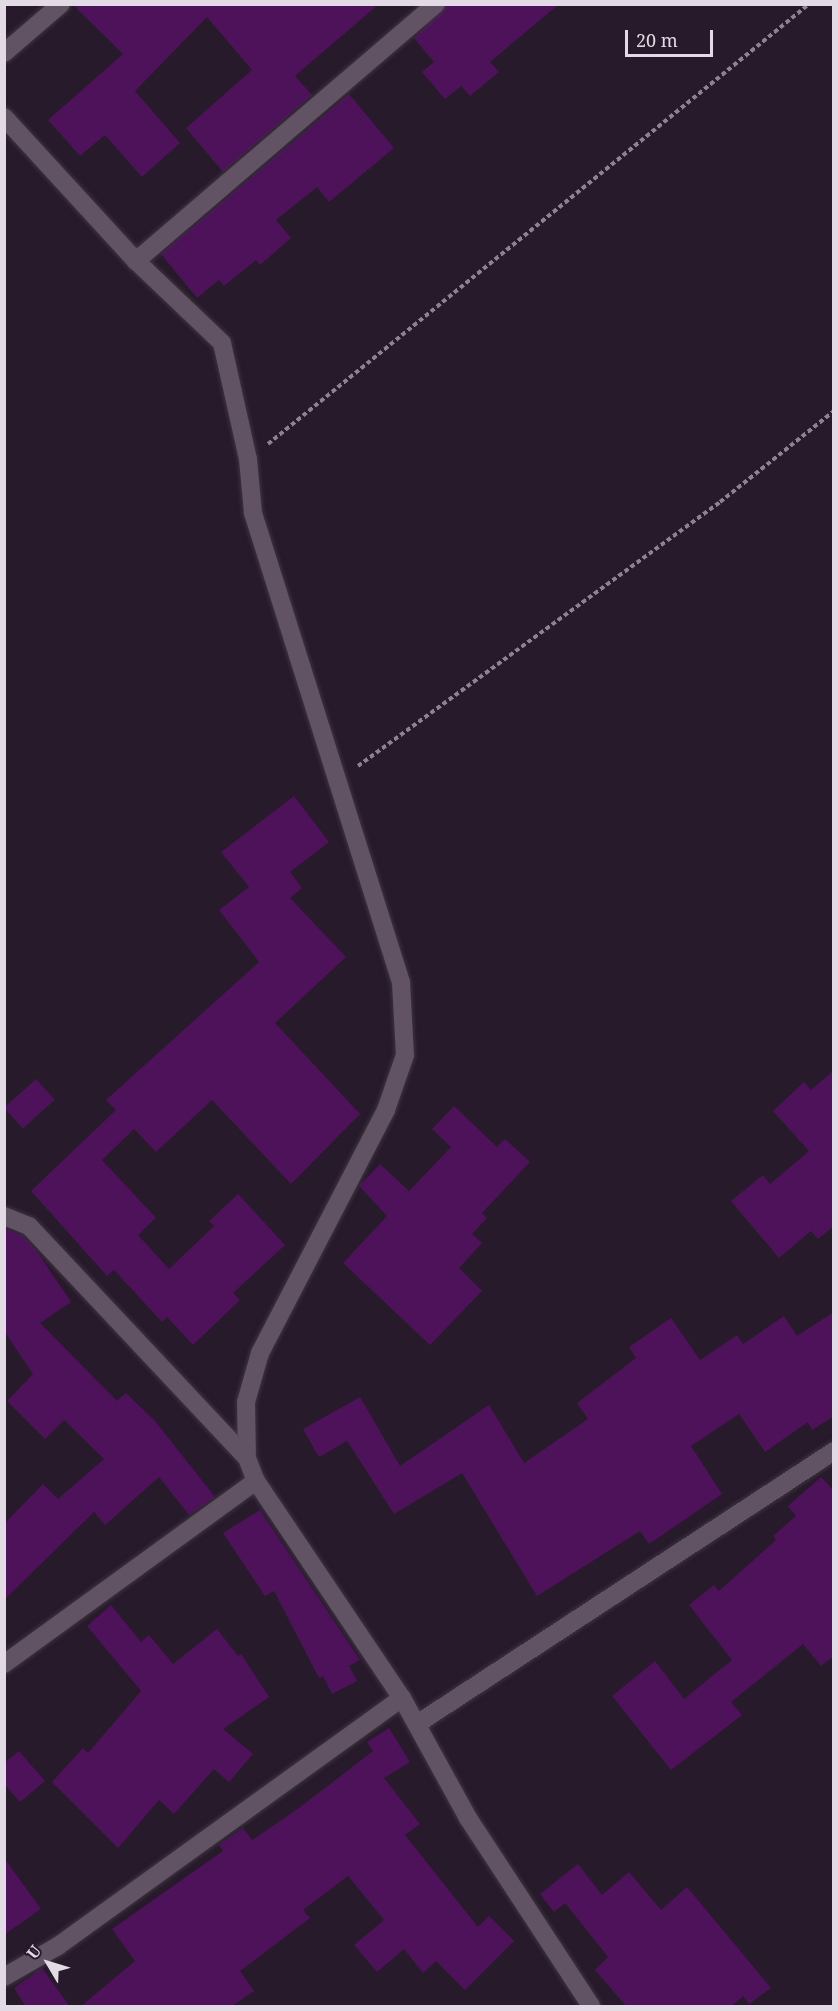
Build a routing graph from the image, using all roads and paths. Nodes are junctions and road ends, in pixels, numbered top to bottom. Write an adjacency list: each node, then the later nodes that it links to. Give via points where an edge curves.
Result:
1 (61, 4): 4 (street)
2 (435, 4): 6 (street)
3 (809, 4): 8 (path)
4 (4, 53)
5 (4, 117): 6 (street)
6 (136, 261): 8 (street, via 222,343)
7 (834, 411): 9 (path, via 720,502)
8 (248, 459): 9 (street, via 253,513)
9 (339, 780): 12 (street, via 401,982 405,1055 386,1110 260,1353 246,1402)
10 (4, 1216): 12 (street, via 29,1226)
11 (834, 1451): 16 (street)
12 (246, 1458): 13 (street)
13 (256, 1481): 14 (street); 15 (street)
14 (4, 1664)
15 (402, 1698): 16 (street); 17 (street, via 58,1946)
16 (417, 1724): 18 (street, via 468,1818)
17 (4, 1977)
18 (591, 2007)

